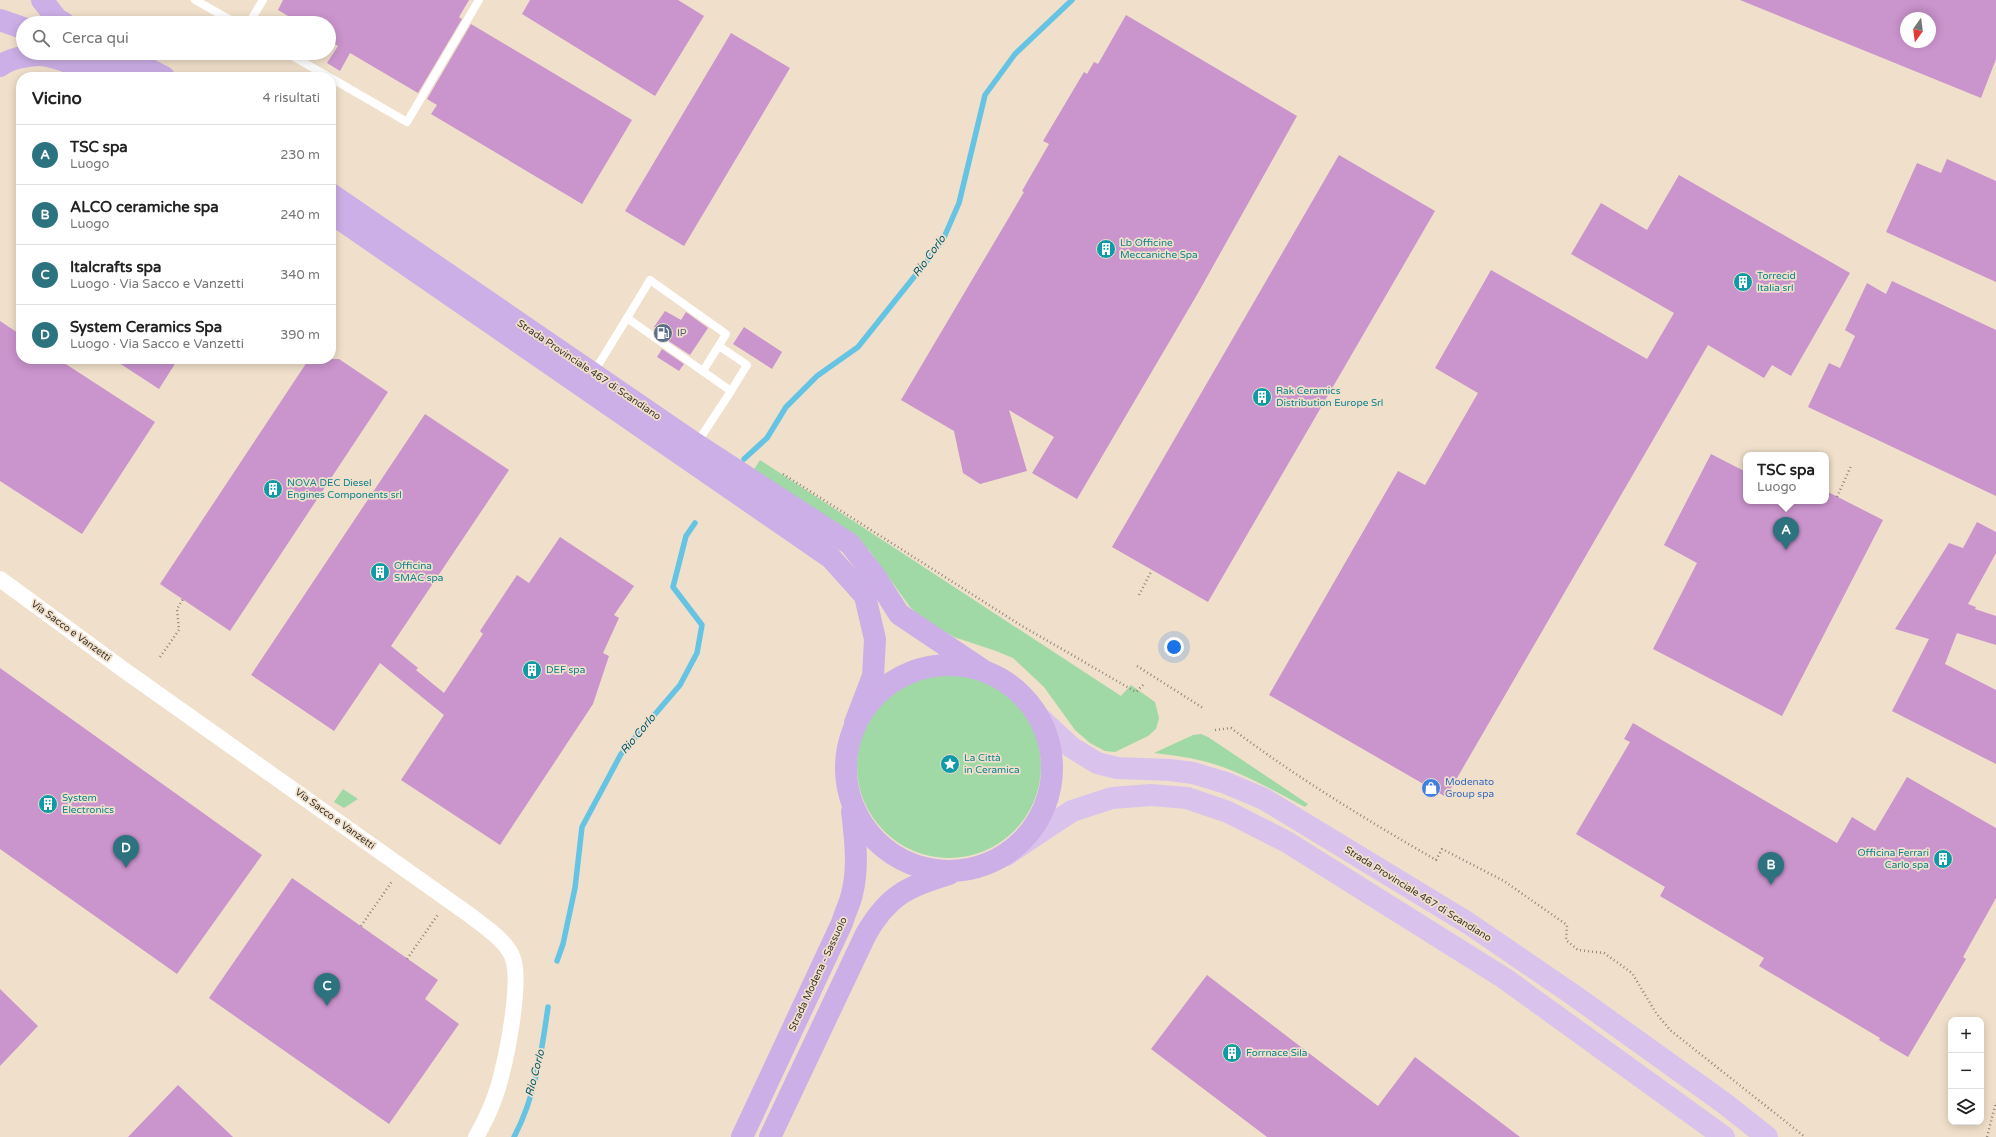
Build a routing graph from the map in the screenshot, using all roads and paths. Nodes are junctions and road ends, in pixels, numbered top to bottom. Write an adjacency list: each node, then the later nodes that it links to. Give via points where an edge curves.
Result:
1 (42, 0): 5 (highway)
2 (196, 0): 6 (lane)
3 (263, 0): 7 (lane)
4 (479, 0): 22 (lane, via 407,122)
5 (55, 16)
6 (224, 16)
7 (253, 16)
8 (0, 20): 9 (highway)
9 (16, 26)
10 (16, 59): 16 (highway, via 6,61)
11 (58, 60): 17 (highway)
12 (98, 60): 18 (highway)
13 (101, 60): 19 (highway)
14 (131, 60): 20 (highway)
15 (299, 60): 21 (lane)
16 (0, 66)
17 (93, 72)
18 (117, 72)
19 (126, 72)
20 (154, 72)
21 (320, 72)
22 (336, 81)
23 (336, 197): 28 (highway, Strada Provinciale 467 di Scandiano)
24 (336, 216): 44 (highway, Strada Provinciale 467 di Scandiano, via 831,558 865,596 875,639 873,676)
25 (627, 318): 26 (lane, via 650,280 726,334); 27 (lane); 28 (lane)
26 (719, 346): 27 (lane); 29 (lane, via 747,366)
27 (703, 371): 29 (lane)
28 (593, 372): 30 (highway, Strada Provinciale 467 di Scandiano)
29 (731, 391): 30 (lane)
30 (696, 444): 40 (highway, Strada Provinciale 467 di Scandiano, via 850,544 875,576 899,614)
31 (1851, 466): 33 (path)
32 (781, 473): 41 (path, via 1022,626 1136,692)
33 (1837, 497)
34 (1152, 570): 36 (path)
35 (0, 579): 54 (street, Via Sacco e Vanzetti, via 501,940 514,962 515,994 499,1084 485,1122)
36 (1139, 595)
37 (183, 599): 38 (path, via 177,609 179,630)
38 (160, 657)
39 (1137, 666): 42 (path)
40 (981, 669): 43 (highway, Strada Provinciale 467 di Scandiano, via 1011,684 1029,701); 44 (highway, Strada Provinciale 467 di Scandiano, via 950,664 916,669 886,685 869,701)
41 (1144, 684)
42 (1203, 708)
43 (1041, 719): 47 (highway, Strada Provinciale 467 di Scandiano, via 1051,746 1053,776 1046,805 1030,833); 58 (main road, Strada Provinciale 467 di Scandiano, via 1071,747 1098,763 1117,768 1193,773 1264,799 1468,923 1578,998)
44 (855, 723): 46 (highway, Strada Provinciale 467 di Scandiano, via 846,751 845,780)
45 (1215, 730): 59 (path, via 1231,728 1340,804 1436,860 1442,849 1504,880 1567,925 1566,940 1578,950 1604,953 1632,973 1648,1001 1670,1030)
46 (850, 801): 48 (highway, Strada Provinciale 467 di Scandiano, via 869,834 877,843 902,860 931,870); 55 (highway, Strada Modena - Sassuolo, via 855,838 852,893 842,923)
47 (1006, 855): 48 (highway, Strada Provinciale 467 di Scandiano, via 987,865); 57 (main road, Strada Provinciale 467 di Scandiano, via 1072,811 1112,798 1187,798 1228,812 1287,842 1504,978)
48 (957, 871): 56 (highway, via 912,886 877,915)
49 (395, 878): 51 (path)
50 (441, 911): 52 (path)
51 (361, 926)
52 (407, 958)
53 (1996, 1102): 60 (path)
54 (476, 1137)
55 (742, 1137)
56 (770, 1137)
57 (1724, 1137)
58 (1767, 1137)
59 (1805, 1137)
60 (1988, 1137)

